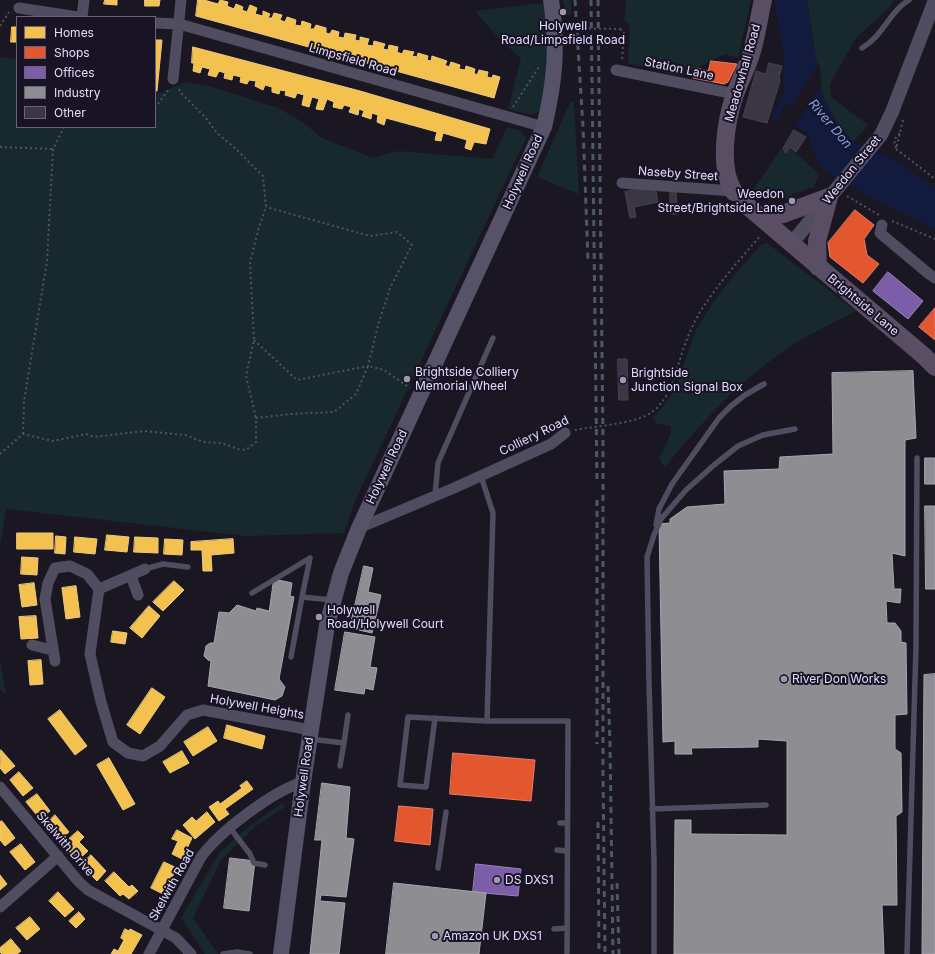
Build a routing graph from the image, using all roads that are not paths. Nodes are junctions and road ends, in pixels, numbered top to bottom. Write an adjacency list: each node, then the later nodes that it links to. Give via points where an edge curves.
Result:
1 (84, 0): 9 (street)
2 (181, 0): 11 (street)
3 (551, 0): 16 (main road, Holywell Road, via 555,67)
4 (763, 0): 15 (main road, Meadowhall Road, via 752,51)
5 (910, 0): 12 (lane, via 891,17 877,37)
6 (932, 2): 18 (street, Weedon Street, via 892,112 881,135)
7 (19, 8): 8 (street)
8 (71, 16)
9 (82, 16)
10 (156, 23): 11 (street, Limpsfield Road)
11 (179, 24): 14 (street); 16 (street, Limpsfield Road)
12 (862, 48)
13 (619, 68): 15 (street, Station Lane)
14 (174, 79)
15 (735, 94): 19 (main road, Meadowhall Road, via 729,115 725,147 727,176)
16 (544, 127): 33 (main road, Holywell Road)
17 (622, 183): 19 (street, Naseby Street)
18 (833, 193): 20 (main road); 22 (street, Weedon Street); 23 (main road, via 817,240)
19 (737, 196): 20 (main road)
20 (765, 221): 22 (main road)
21 (882, 225): 24 (street, via 880,234)
22 (791, 244): 23 (main road, Brightside Lane)
23 (818, 267): 26 (main road, Brightside Lane)
24 (935, 278)
25 (493, 338): 32 (lane, via 438,463)
26 (935, 367)
27 (764, 384): 34 (lane, via 745,395 719,418 663,499)
28 (795, 429): 34 (lane, via 763,435 738,446 686,490 661,519)
29 (565, 433): 31 (street, Colliery Road, via 551,444)
30 (917, 458): 77 (lane, via 916,646)
31 (481, 476): 32 (street, Colliery Road); 49 (lane, via 493,513)
32 (435, 496): 33 (street, Colliery Road)
33 (359, 528): 42 (main road, Holywell Road)
34 (654, 535): 56 (lane, via 647,557)
35 (188, 567): 36 (lane, via 163,564)
36 (145, 569): 37 (street)
37 (131, 576): 38 (street); 40 (street)
38 (99, 589): 44 (street, via 87,574 70,566 55,568 48,583 45,599); 50 (street, Holywell Heights, via 90,654 113,742 128,753 144,756 160,746 187,715 203,710)
39 (252, 593): 41 (lane, via 310,558)
40 (138, 595)
41 (302, 597): 42 (lane); 45 (lane)
42 (333, 600): 50 (main road, Holywell Road)
43 (32, 645): 44 (street)
44 (52, 650): 46 (street)
45 (291, 657)
46 (55, 661)
47 (348, 715): 51 (lane)
48 (435, 718): 48 (lane, via 426,787 400,785 408,716); 49 (lane)
49 (487, 721): 59 (lane, via 568,721)
50 (310, 734): 51 (lane); 53 (main road, Holywell Road)
51 (344, 743): 52 (lane)
52 (340, 766)
53 (304, 782): 60 (street, Skelwith Road, via 291,786 266,801); 74 (main road, Holywell Road)
54 (0, 787): 63 (street, Skelwith Drive)
55 (766, 805): 56 (lane)
56 (652, 809): 76 (lane)
57 (446, 812): 65 (lane)
58 (560, 822): 59 (lane)
59 (567, 824): 62 (lane)
60 (230, 828): 64 (lane, via 254,863); 69 (street, Skelwith Road, via 209,846 201,857)
61 (557, 850): 62 (lane)
62 (567, 851): 67 (lane)
63 (58, 856): 66 (street); 69 (street, Skelwith Drive, via 88,890)
64 (265, 865)
65 (438, 868)
66 (0, 907)
67 (567, 928): 68 (lane); 75 (lane)
68 (554, 929)
69 (161, 930): 70 (street, Skelwith Road); 71 (street, Skelwith Drive, via 179,940)
70 (150, 954)
71 (191, 954)
72 (223, 954): 73 (lane)
73 (250, 954)
74 (281, 954)
75 (567, 954)
76 (654, 954)
77 (907, 954)

